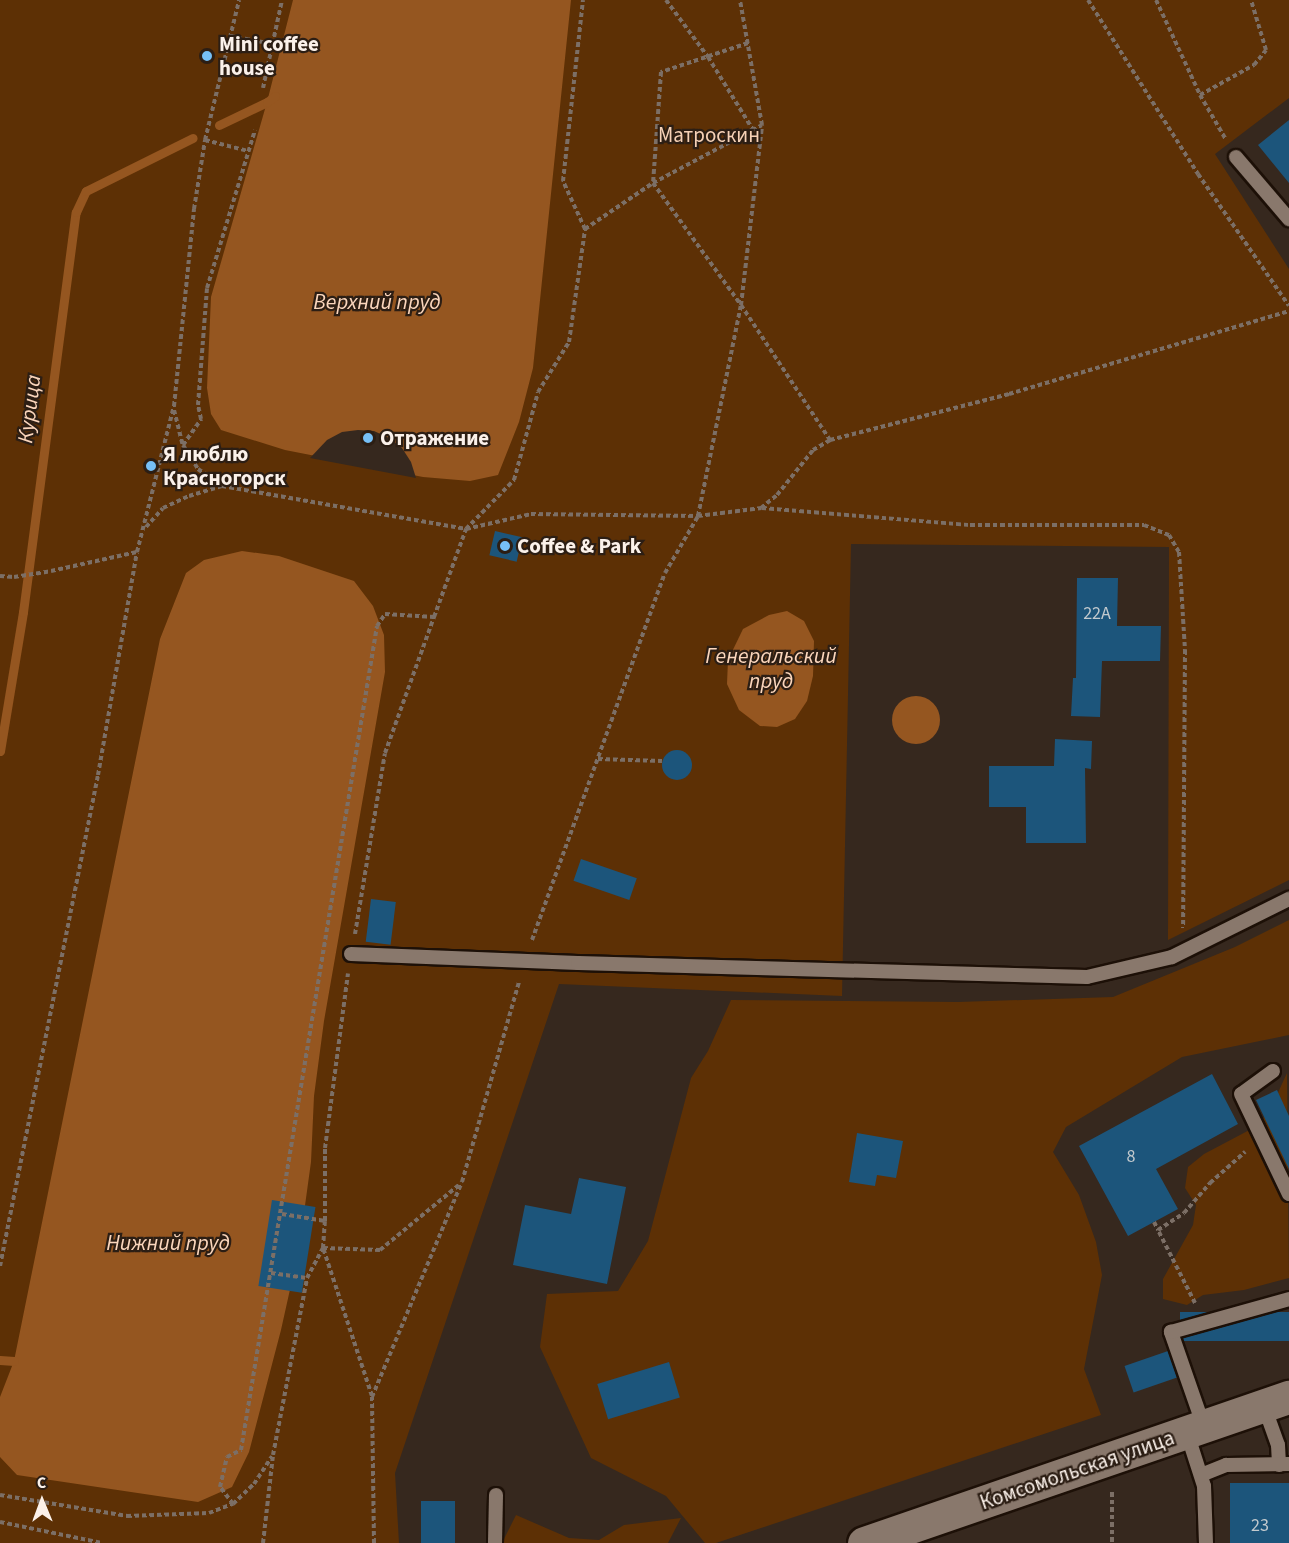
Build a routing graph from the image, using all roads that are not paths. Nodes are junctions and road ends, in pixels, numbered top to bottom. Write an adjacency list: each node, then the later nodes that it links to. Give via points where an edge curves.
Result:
1 (1236, 157): 2 (lane)
2 (1289, 219)
3 (1289, 899): 4 (lane, via 1183,951 1125,970 1087,977)
4 (351, 954)
5 (1273, 1071): 6 (lane, via 1241,1094)
6 (1289, 1194)
7 (1289, 1299): 9 (lane, via 1171,1332)
8 (1276, 1401): 9 (street, Комсомольская улица); 10 (lane, via 1278,1446)
9 (1195, 1430): 11 (lane); 14 (street, Комсомольская улица)
10 (1284, 1465): 11 (lane, via 1226,1466)
11 (1201, 1475): 15 (lane)
12 (496, 1495): 13 (lane)
13 (495, 1543)
14 (864, 1543)
15 (1206, 1543)

